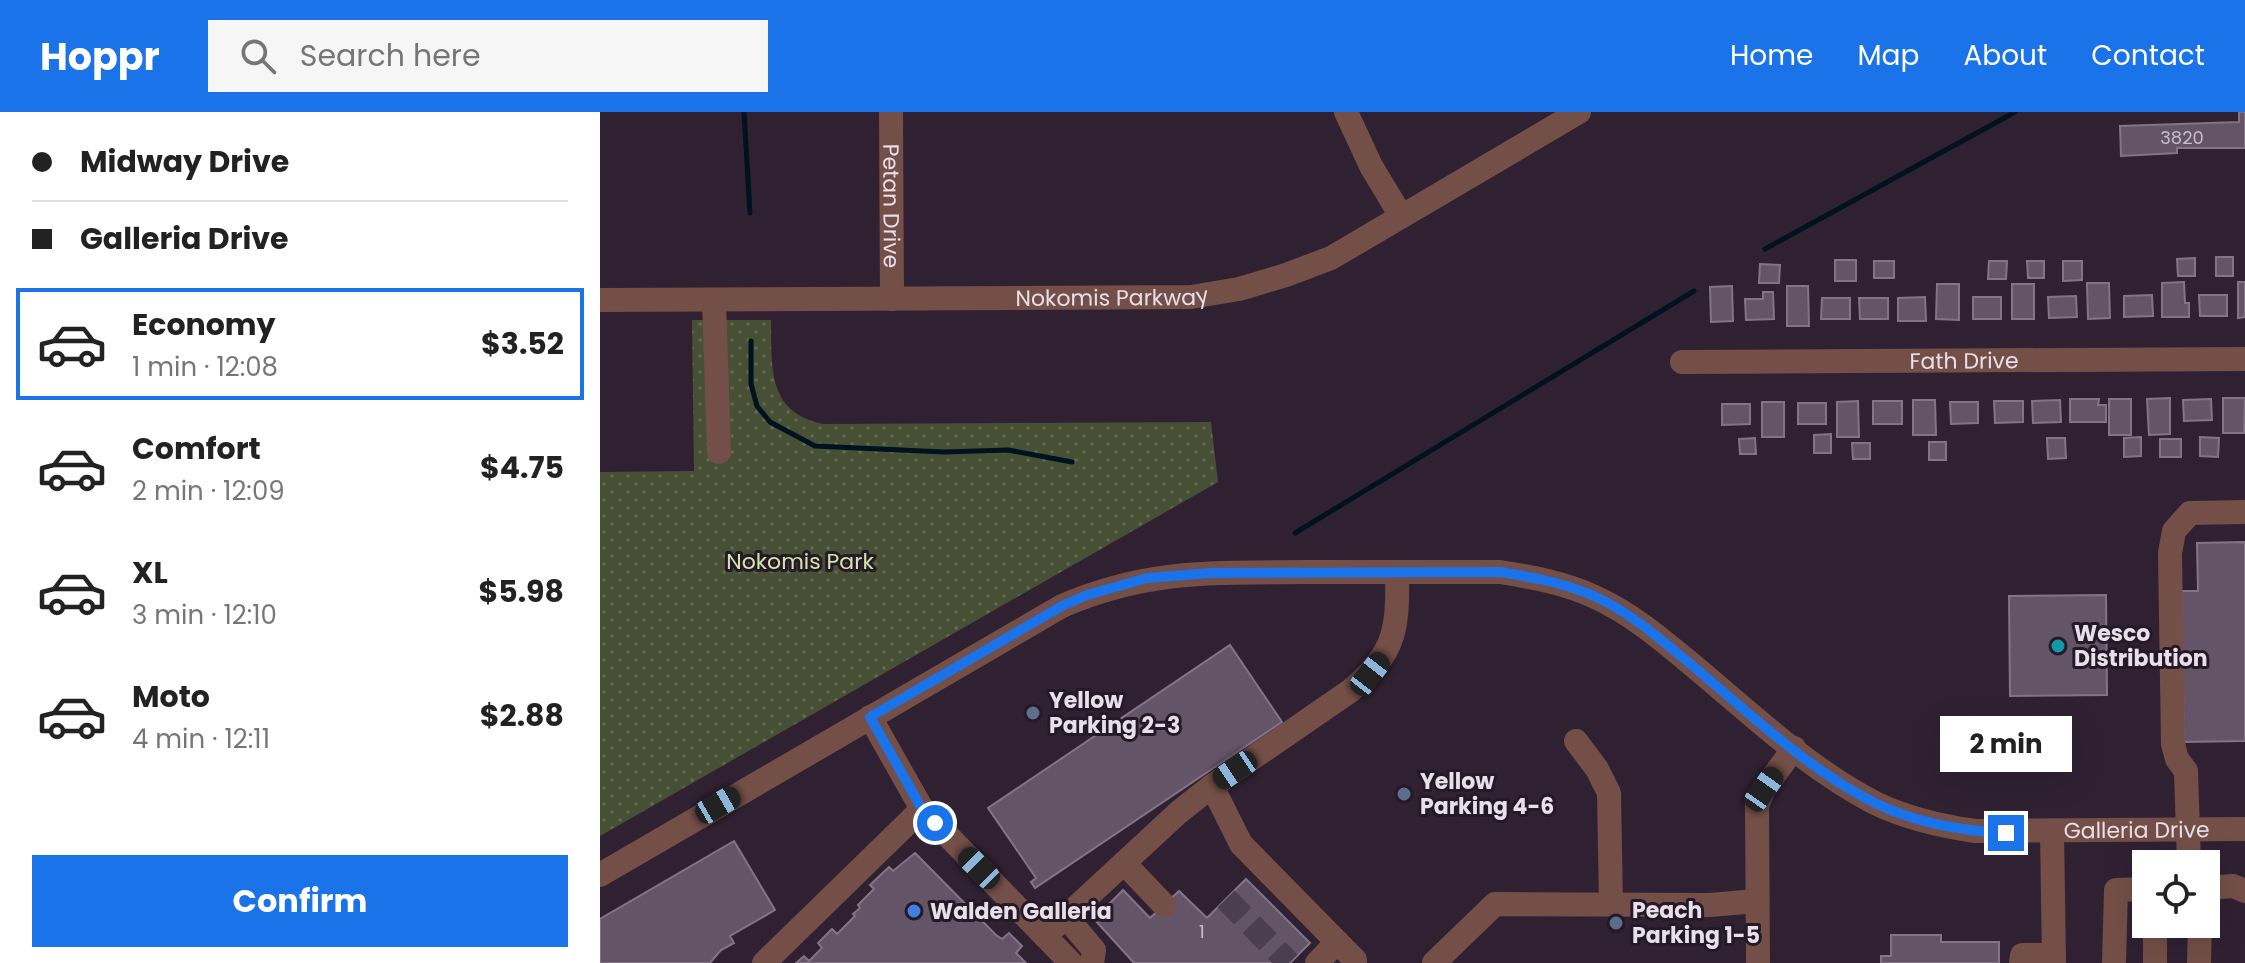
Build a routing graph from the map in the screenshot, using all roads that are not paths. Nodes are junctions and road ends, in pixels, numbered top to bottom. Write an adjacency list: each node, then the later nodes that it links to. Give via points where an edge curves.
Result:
1 (891, 112): 5 (street, Petan Drive)
2 (1346, 112): 4 (street)
3 (1579, 112): 4 (street, Nokomis Parkway)
4 (1401, 216): 5 (street, Nokomis Parkway, via 1331,258 1239,289 1191,297)
5 (892, 299): 7 (street, Nokomis Parkway)
6 (600, 300): 7 (street, Nokomis Parkway)
7 (714, 300): 10 (street)
8 (2245, 359): 9 (street, Fath Drive)
9 (1682, 362)
10 (719, 452)
11 (2245, 512): 19 (street, via 2190,513 2174,531 2173,744 2186,771)
12 (1397, 572): 13 (street, Galleria Drive, via 1186,574 1113,586 1062,606); 15 (street, Galleria Drive, via 1500,572 1594,597 1652,632); 16 (street, via 1397,621 1385,654 1370,674)
13 (870, 717): 17 (street); 23 (street, Galleria Drive)
14 (1576, 741): 28 (street, via 1609,793)
15 (1794, 748): 20 (street, Galleria Drive, via 1850,789 1921,821 1975,831); 27 (street, via 1757,806)
16 (1212, 786): 22 (street); 34 (street, via 1241,844)
17 (922, 809): 31 (street); 37 (street)
18 (2245, 829): 19 (street, Galleria Drive)
19 (2187, 830): 20 (street, Galleria Drive); 21 (street)
20 (2052, 832): 35 (street)
21 (2188, 850)
22 (1124, 863): 29 (street); 30 (street)
23 (600, 875)
24 (2220, 887): 26 (street)
25 (2132, 889): 44 (street, via 2116,890)
26 (2245, 891)
27 (1757, 901): 28 (street); 42 (street)
28 (1611, 904): 41 (street, via 1495,904)
29 (1164, 905)
30 (1066, 917): 31 (street); 39 (street, via 1094,950)
31 (1045, 936): 38 (street)
32 (2155, 938): 45 (street)
33 (2200, 938): 46 (street)
34 (1337, 942): 36 (street); 40 (street)
35 (2054, 959): 43 (street, via 2022,955)
36 (1355, 961)
37 (764, 963)
38 (1071, 963)
39 (1092, 963)
40 (1317, 963)
41 (1434, 963)
42 (1758, 963)
43 (2021, 963)
44 (2114, 963)
45 (2155, 963)
46 (2199, 963)

